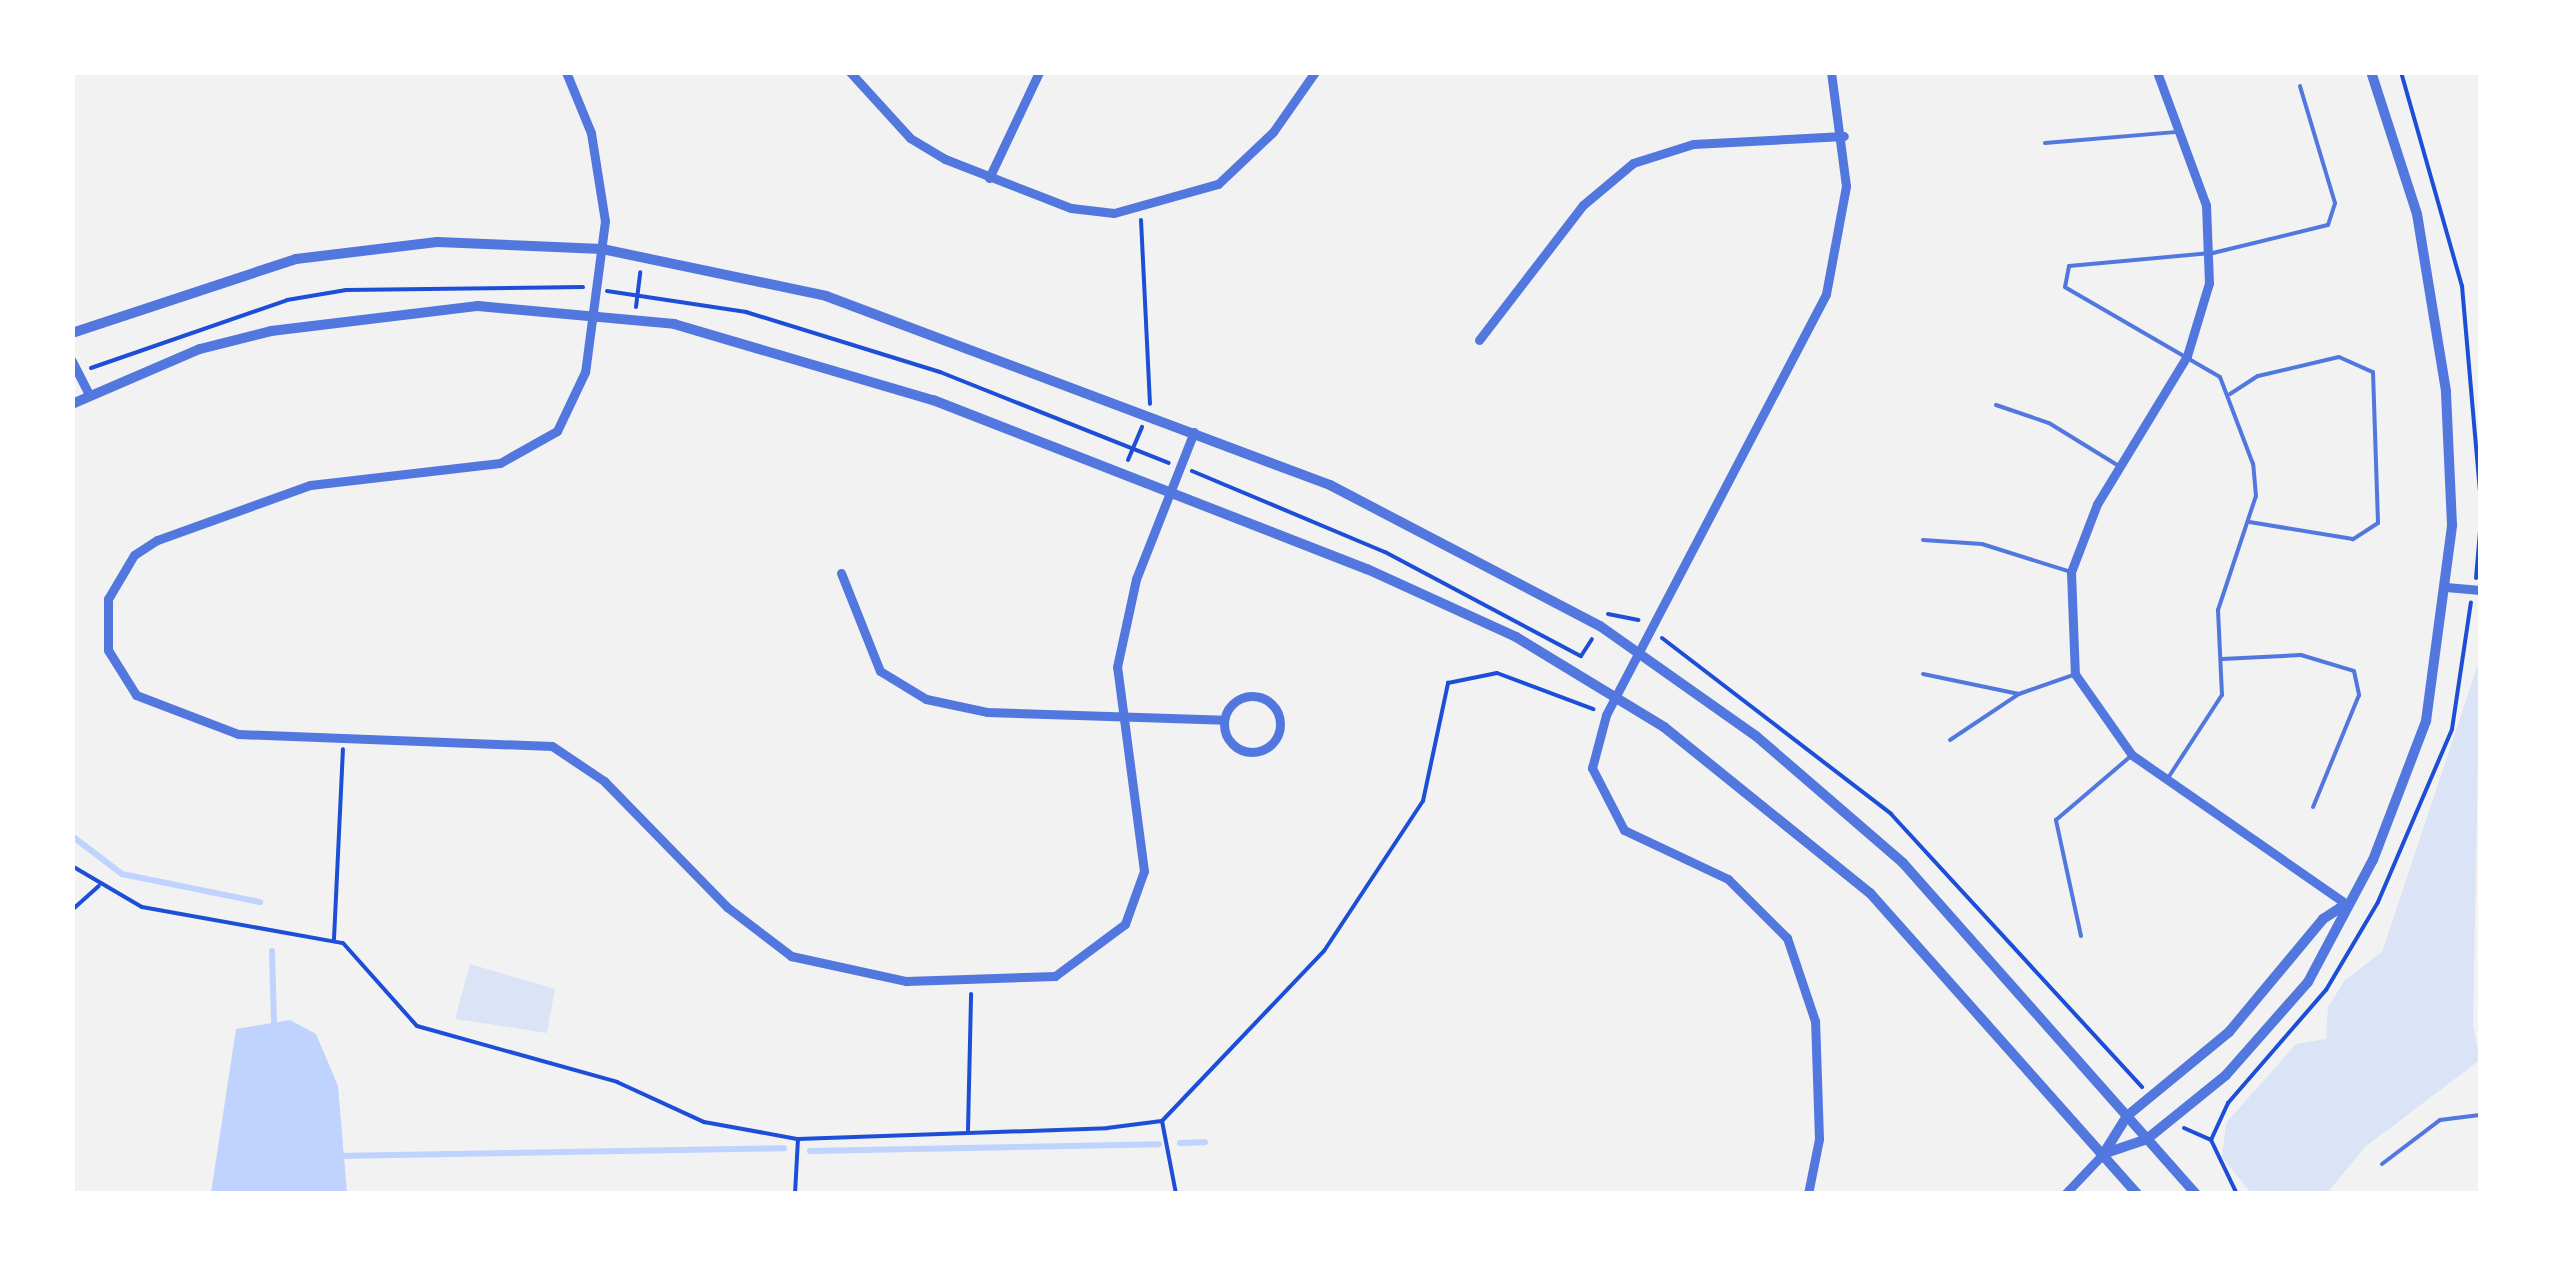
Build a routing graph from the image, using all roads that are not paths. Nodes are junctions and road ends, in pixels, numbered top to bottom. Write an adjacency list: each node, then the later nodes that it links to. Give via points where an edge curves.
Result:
1 (566, 72): 13 (street, via 600,174)
2 (850, 72): 12 (street, via 910,138)
3 (1039, 72): 12 (street)
4 (1315, 72): 12 (street, via 1248,160 1218,184 1141,210 1071,208)
5 (1831, 72): 10 (street)
6 (2157, 72): 9 (street)
7 (2370, 72): 31 (street, via 2417,214 2436,309 2452,485)
8 (2300, 86): 14 (lane, via 2335,203 2328,225)
9 (2180, 132): 11 (lane); 14 (street)
10 (1844, 136): 17 (street, via 1692,144 1633,163 1583,204); 33 (street, via 1840,244 1826,294)
11 (2045, 142)
12 (989, 178)
13 (602, 249): 15 (street); 16 (street, via 437,242 296,259); 24 (street, via 826,296)
14 (2212, 253): 18 (street); 18 (lane, via 2069,266 2065,288)
15 (592, 312): 21 (street, via 478,306 368,313 200,349); 26 (street, via 770,345); 39 (street, via 574,406 531,452 310,485 157,540 118,574 108,650 136,695 203,728 552,746 604,780 727,908 791,956 867,978 971,981 1055,976 1125,924 1144,871)
16 (72, 333)
17 (1479, 340)
18 (2186, 356): 20 (lane); 25 (street)
19 (72, 361): 21 (street)
20 (2230, 394): 27 (lane, via 2253,464); 27 (lane, via 2258,376 2338,357 2373,372 2378,523 2353,538)
21 (88, 395): 22 (street)
22 (72, 404)
23 (1996, 405): 25 (lane)
24 (1194, 432): 26 (street); 33 (street, via 1461,546)
25 (2119, 466): 29 (street)
26 (1172, 492): 38 (street, via 1367,569); 39 (street, via 1123,622)
27 (2249, 522): 34 (lane, via 2218,610)
28 (1922, 540): 29 (lane, via 1982,544)
29 (2071, 572): 36 (street)
30 (841, 573): 39 (street, via 880,671 926,699 987,712)
31 (2446, 588): 32 (street); 45 (street, via 2426,721 2403,792)
32 (2480, 590)
33 (1641, 652): 38 (street); 48 (street, via 1904,864)
34 (2222, 659): 43 (lane, via 2222,695); 44 (lane, via 2300,655 2354,671 2359,695)
35 (1923, 674): 37 (lane)
36 (2075, 674): 37 (lane); 42 (street)
37 (2018, 694): 41 (lane)
38 (1616, 698): 50 (street, via 1764,802 1870,893); 52 (street, via 1594,751 1606,810 1624,830 1751,896 1798,962 1815,1021 1819,1139)
39 (1120, 711): 40 (street)
40 (1224, 720): 40 (street, via 1251,696 1269,701 1280,727 1274,743 1249,752 1233,745)
41 (1950, 740)
42 (2132, 755): 43 (street); 46 (lane, via 2056,820)
43 (2168, 778): 45 (street)
44 (2313, 807)
45 (2346, 904): 48 (street, via 2229,1032); 49 (street, via 2344,923 2269,1033)
46 (2081, 936)
47 (2480, 1115): 51 (lane, via 2440,1120)
48 (2126, 1116): 49 (street); 50 (street)
49 (2147, 1139): 50 (street); 55 (street)
50 (2104, 1154): 53 (street); 54 (street)
51 (2382, 1164)
52 (1808, 1194)
53 (2065, 1194)
54 (2137, 1194)
55 (2196, 1194)

